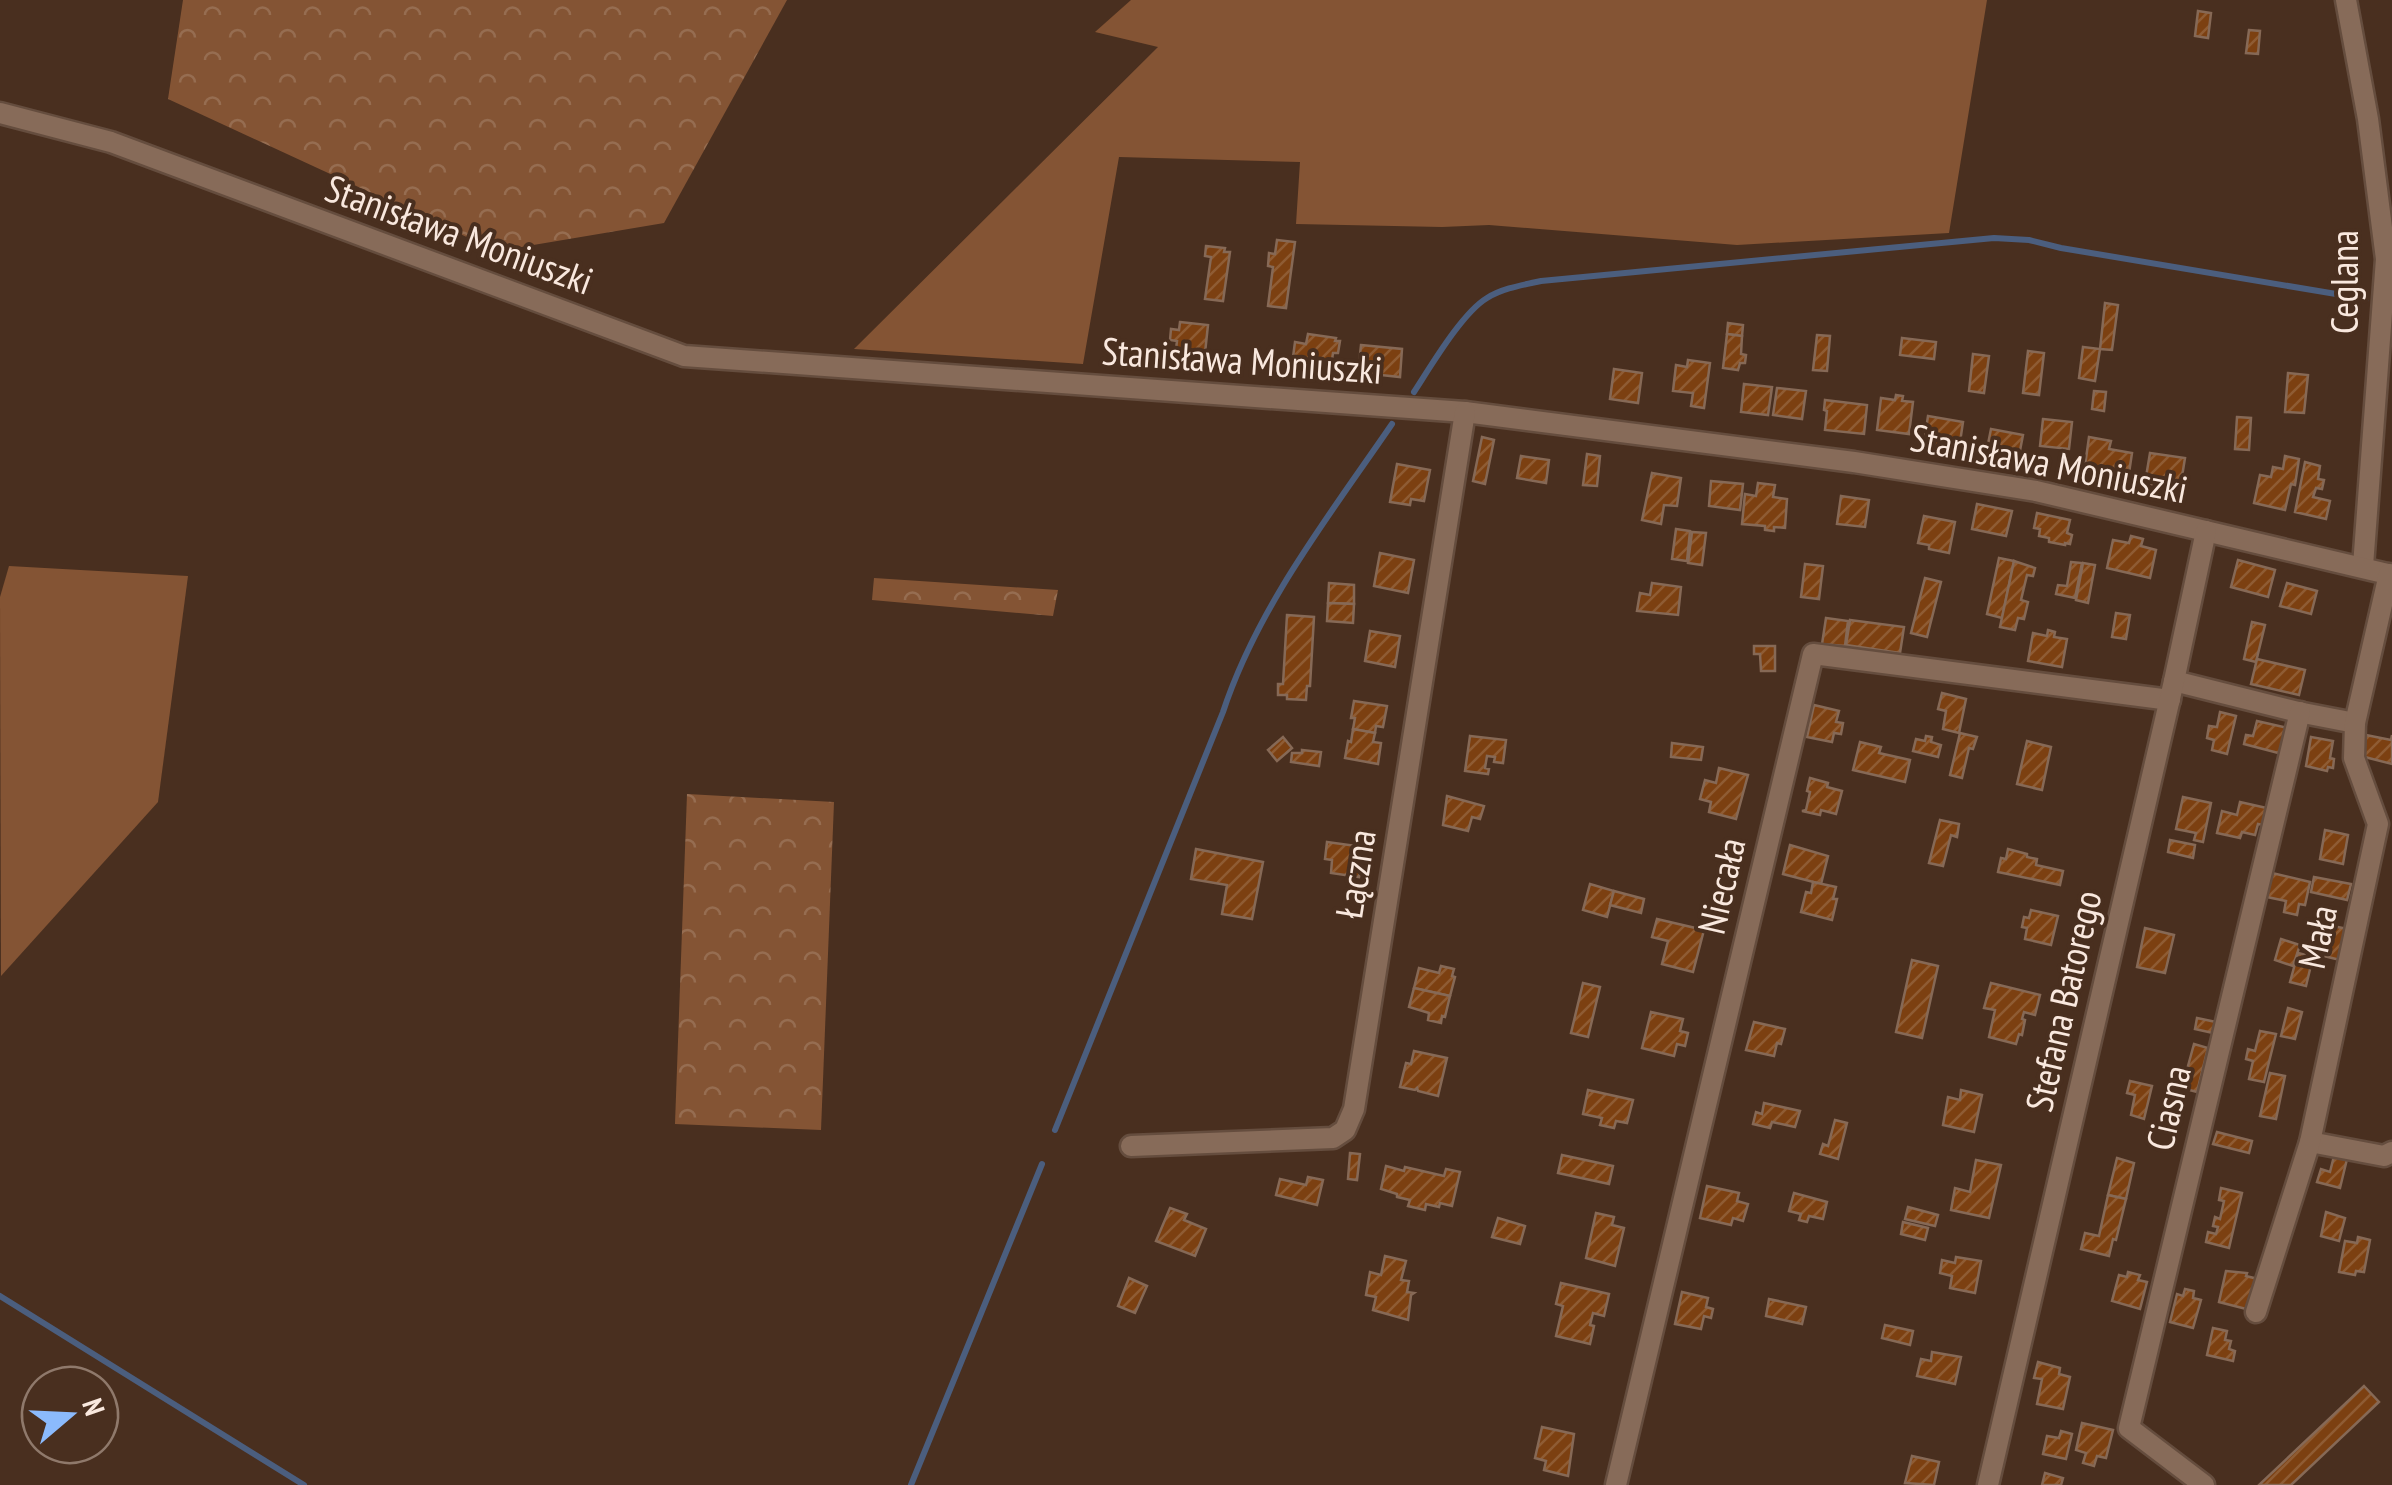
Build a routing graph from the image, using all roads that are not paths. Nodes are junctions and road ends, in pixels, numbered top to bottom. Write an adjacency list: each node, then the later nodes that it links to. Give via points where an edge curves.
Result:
1 (2346, 0): 5 (street, Ceglana, via 2386,259)
2 (0, 114): 3 (street, Stanisława Moniuszki, via 111,142 684,356)
3 (1465, 412): 4 (street, Stanisława Moniuszki, via 2036,491); 11 (street, Łączna, via 1346,1130 1333,1138)
4 (2206, 531): 5 (street, Stanisława Moniuszki); 7 (street, Stefana Batorego)
5 (2363, 566): 6 (street, Stanisława Moniuszki)
6 (2390, 574): 9 (street, Mała)
7 (2172, 690): 8 (street); 14 (street, Niecała, via 1813,654); 15 (street, Stefana Batorego)
8 (2300, 712): 9 (street); 16 (street, Ciasna, via 2128,1428)
9 (2355, 723): 10 (street, Mała, via 2354,758 2378,824)
10 (2310, 1142): 12 (street); 13 (street, Mała)
11 (1131, 1146)
12 (2392, 1152)
13 (2256, 1312)
14 (1616, 1485)
15 (1988, 1485)
16 (2204, 1485)

